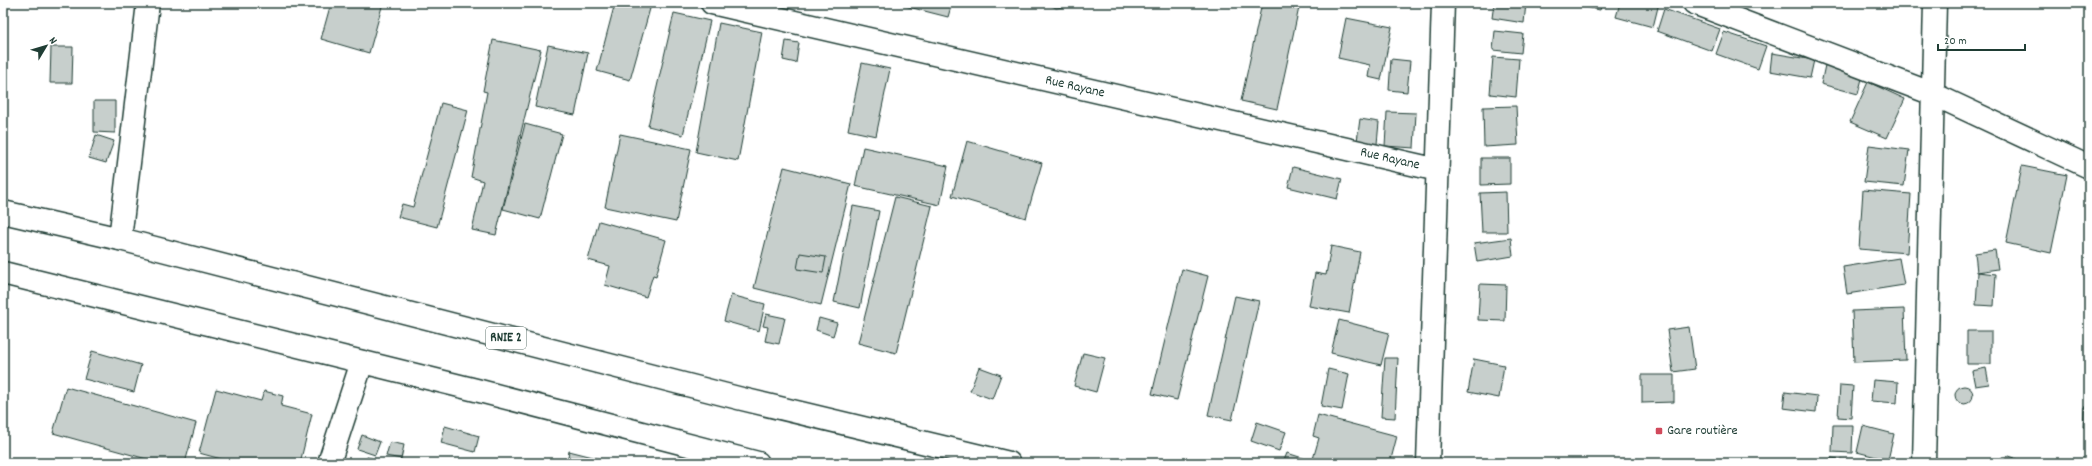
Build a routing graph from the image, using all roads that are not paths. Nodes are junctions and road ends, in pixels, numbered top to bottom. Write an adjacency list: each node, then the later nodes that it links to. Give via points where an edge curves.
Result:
1 (148, 3): 10 (street)
2 (712, 3): 8 (street, Rue Rayane)
3 (1443, 3): 8 (street)
4 (1694, 3): 6 (street)
5 (1935, 3): 6 (street)
6 (1933, 94): 7 (street); 17 (street)
7 (2089, 167)
8 (1438, 170): 16 (street)
9 (3, 212): 10 (street, RNIE 2)
10 (120, 240): 15 (street, RNIE 2, via 738,398)
11 (3, 273): 12 (street)
12 (362, 362): 13 (street); 14 (street)
13 (329, 463)
14 (758, 463)
15 (1008, 463)
16 (1428, 463)
17 (1924, 463)

